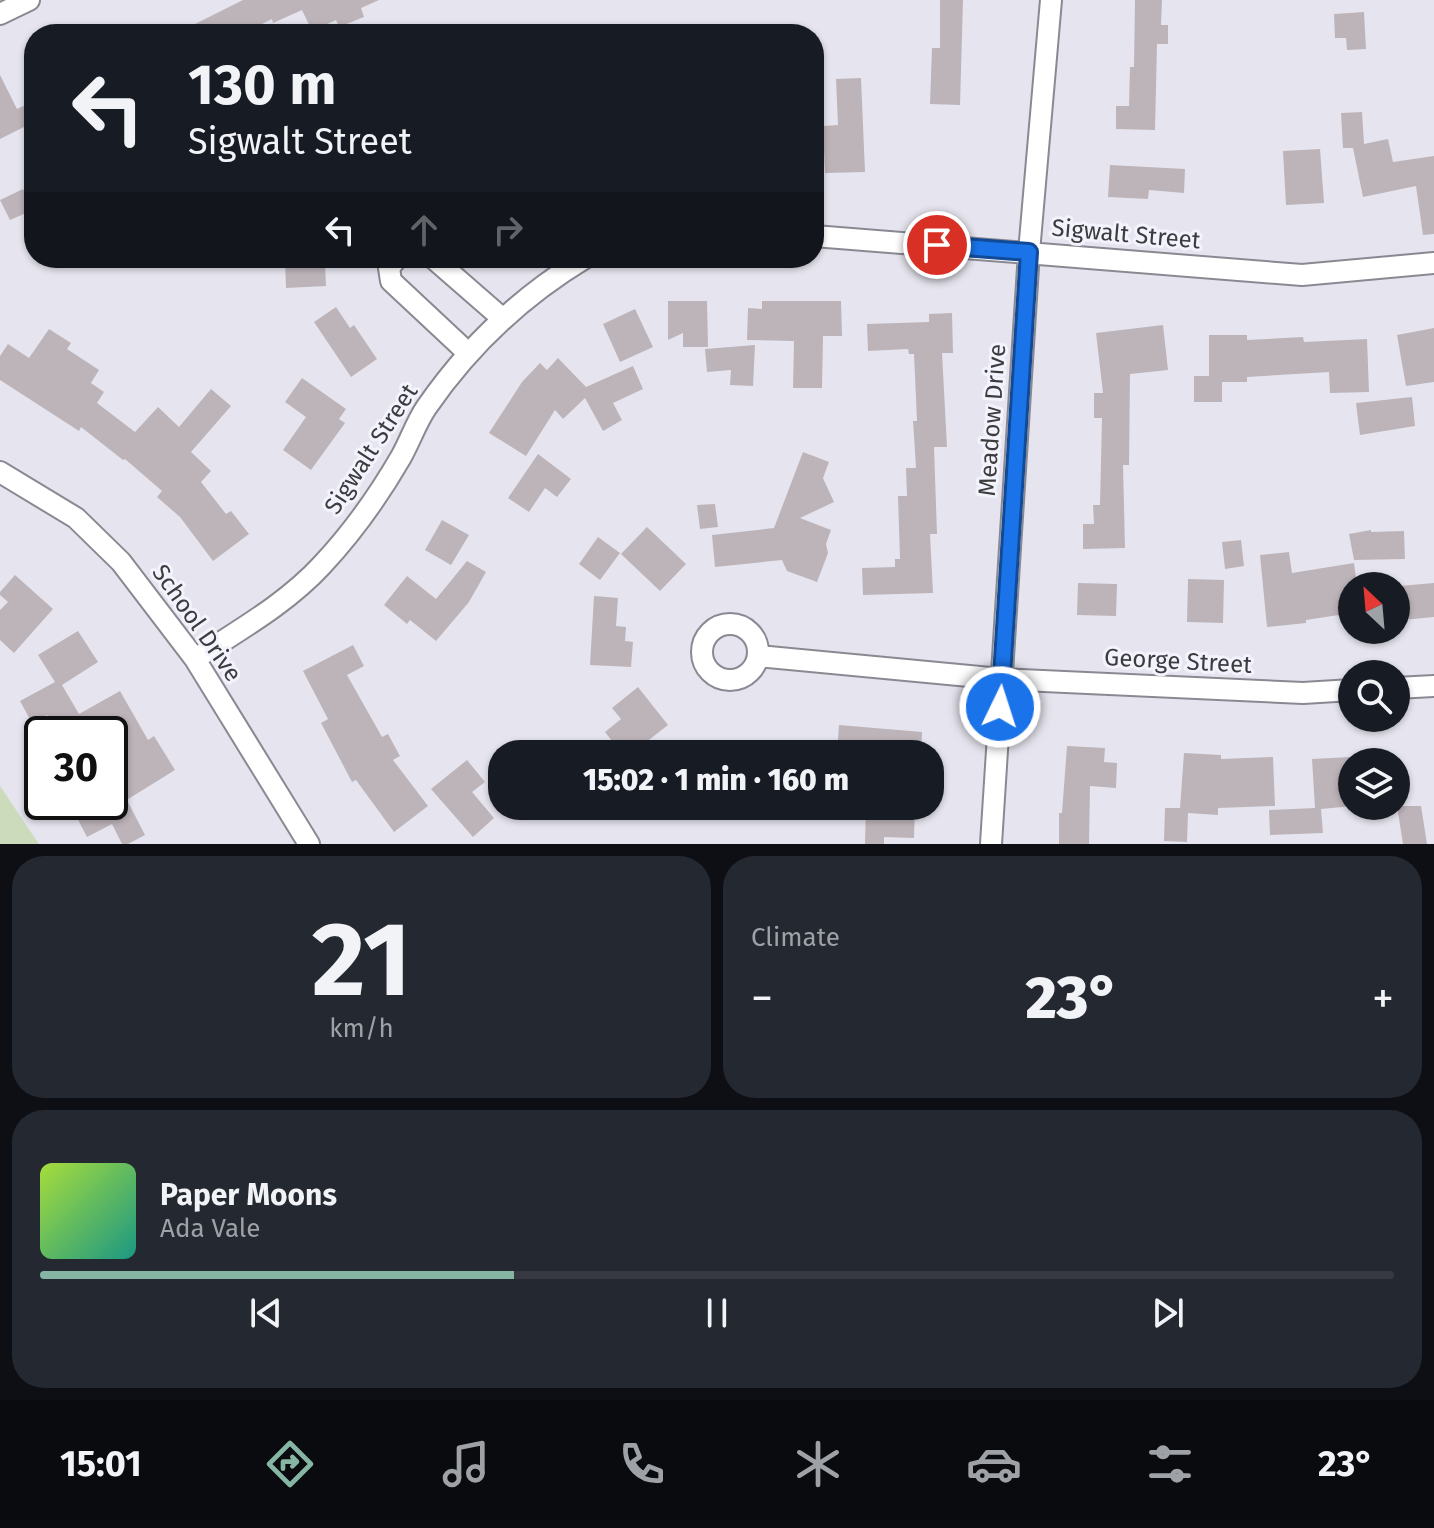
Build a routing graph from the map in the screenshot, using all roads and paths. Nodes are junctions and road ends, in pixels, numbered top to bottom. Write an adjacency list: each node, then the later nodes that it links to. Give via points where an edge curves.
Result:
1 (29, 0): 3 (street)
2 (1051, 0): 5 (street, Meadow Drive)
3 (0, 14)
4 (824, 237): 5 (street, Sigwalt Street)
5 (1029, 252): 6 (street, Sigwalt Street, via 1302,275); 15 (street, Meadow Drive)
6 (1434, 263)
7 (389, 268): 11 (street, via 391,281)
8 (444, 268): 10 (street)
9 (568, 268): 10 (street, Sigwalt Street)
10 (503, 319): 11 (street, Sigwalt Street)
11 (468, 353): 14 (street, Sigwalt Street, via 424,411 378,495 324,564 292,596)
12 (0, 472): 14 (street, School Drive, via 76,518 121,562)
13 (758, 656): 15 (street, George Street)
14 (195, 659): 19 (street, School Drive)
15 (1001, 679): 18 (street, George Street); 20 (street, Meadow Drive)
16 (1434, 686): 17 (street)
17 (1410, 687)
18 (1338, 691)
19 (309, 844)
20 (991, 844)

